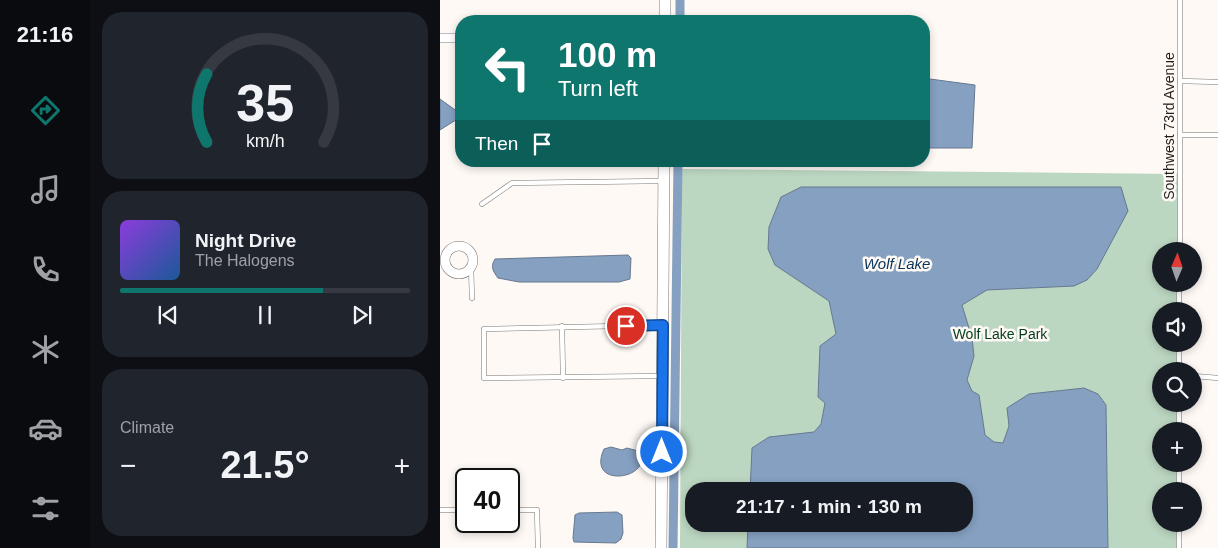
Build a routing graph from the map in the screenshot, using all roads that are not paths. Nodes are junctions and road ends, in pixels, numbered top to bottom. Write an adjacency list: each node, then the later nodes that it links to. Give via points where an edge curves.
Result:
1 (665, 0): 3 (street)
2 (1180, 0): 6 (lane, Southwest 73rd Avenue)
3 (665, 15)
4 (440, 38): 5 (street)
5 (455, 38)
6 (1180, 81): 7 (lane); 9 (lane, Southwest 73rd Avenue)
7 (1218, 82)
8 (1218, 135): 9 (lane)
9 (1180, 136): 13 (lane, Southwest 73rd Avenue)
10 (664, 167): 11 (street)
11 (664, 181): 12 (lane, via 512,183); 17 (street)
12 (482, 204)
13 (1180, 242)
14 (442, 259): 15 (street, via 447,268 457,274); 15 (street, via 453,248 462,247 470,252)
15 (472, 266): 16 (lane)
16 (472, 298)
17 (663, 325): 18 (lane); 19 (street)
18 (562, 326): 21 (lane); 21 (lane, via 484,329 484,378)
19 (662, 376): 21 (lane); 28 (street)
20 (1202, 377): 22 (lane)
21 (563, 378)
22 (1218, 378)
23 (440, 510): 24 (lane)
24 (455, 510)
25 (520, 510): 27 (lane, via 537,510)
26 (1179, 532): 29 (lane)
27 (538, 548)
28 (661, 548)
29 (1179, 548)

